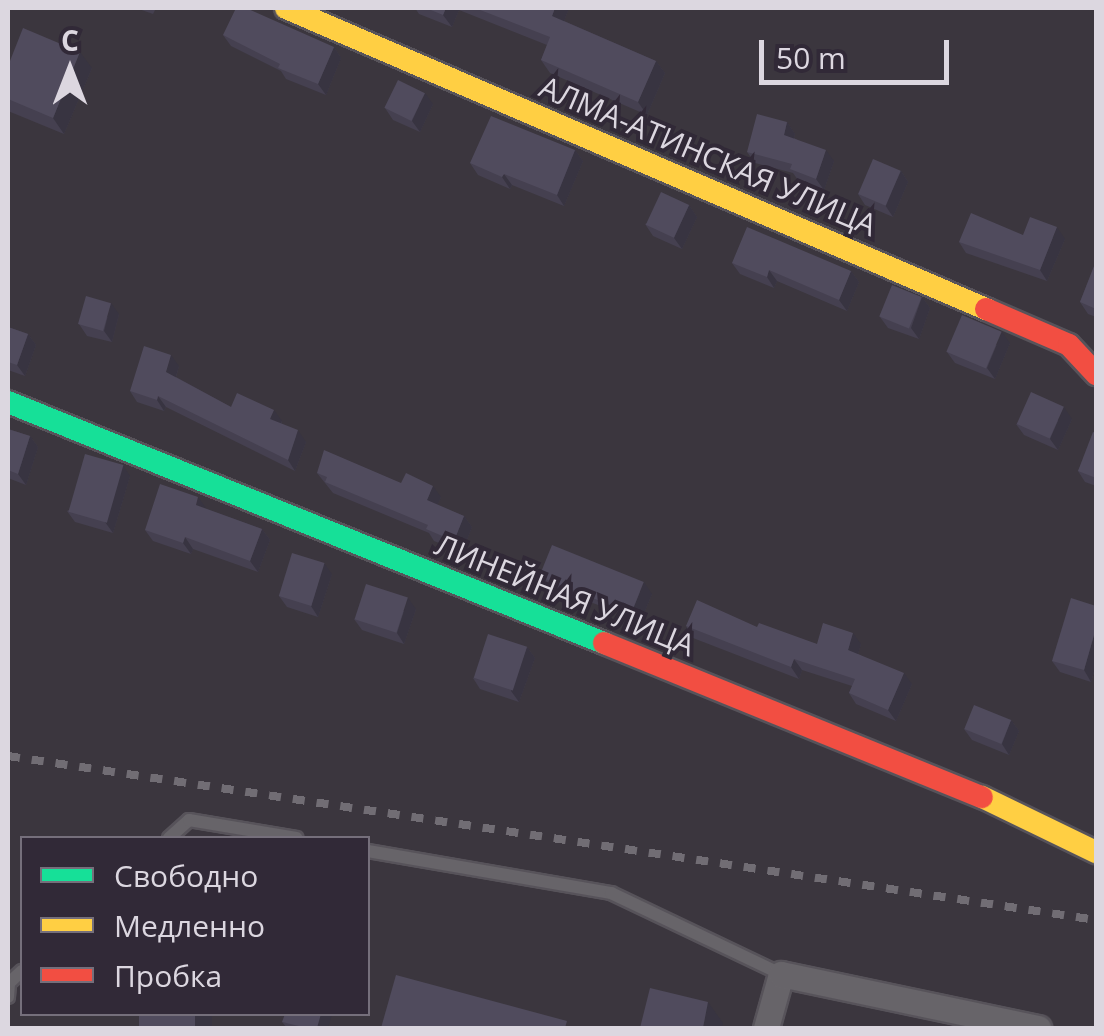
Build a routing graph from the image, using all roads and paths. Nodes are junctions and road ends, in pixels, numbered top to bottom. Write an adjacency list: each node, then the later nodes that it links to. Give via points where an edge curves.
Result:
1 (286, 8): 2 (street, АЛМА-АТИНСКАЯ УЛИЦА, via 1068,344)
2 (1096, 374)
3 (8, 402): 7 (street, ЛИНЕЙНАЯ УЛИЦА, via 959,786)
4 (170, 836): 5 (lane, via 190,820)
5 (286, 836)
6 (370, 851): 9 (lane, via 610,893)
7 (1096, 852)
8 (20, 972): 10 (lane, via 9,983)
9 (781, 974): 11 (street); 12 (street)
10 (8, 997)
11 (766, 1028)
12 (1038, 1028)

